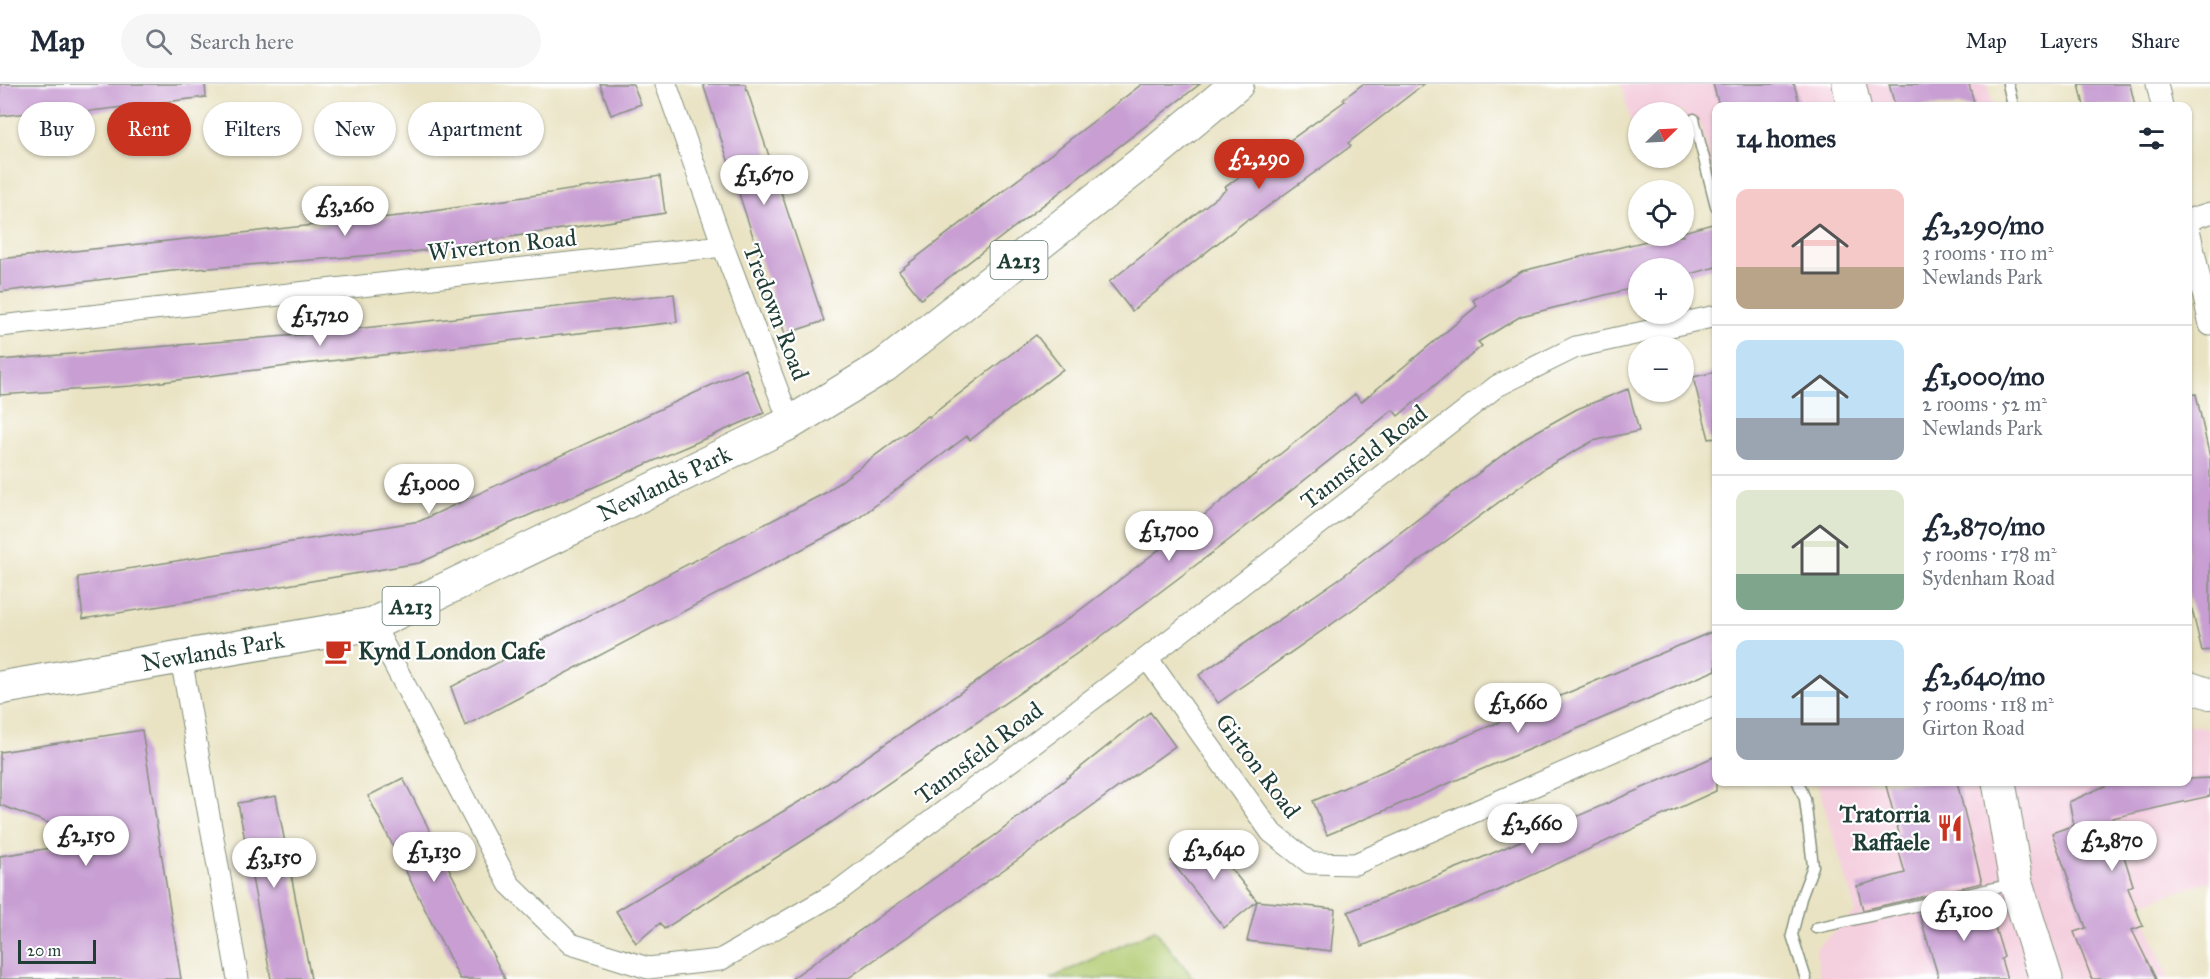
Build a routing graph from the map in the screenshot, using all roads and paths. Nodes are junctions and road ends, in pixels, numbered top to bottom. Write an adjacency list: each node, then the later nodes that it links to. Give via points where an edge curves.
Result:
1 (666, 84): 14 (street, Tredown Road)
2 (1237, 84): 18 (main road, Newlands Park / A213, via 884,366)
3 (1849, 84): 6 (main road)
4 (2008, 84): 7 (lane)
5 (2157, 84): 8 (street)
6 (1853, 102)
7 (2012, 102)
8 (2161, 102)
9 (1694, 118): 10 (lane)
10 (1712, 190)
11 (2210, 213): 12 (street)
12 (2192, 218)
13 (2192, 243): 17 (street)
14 (723, 246): 16 (street, Wiverton Road); 18 (street, Tredown Road)
15 (1712, 317): 21 (street, Tannsfeld Road, via 1576,347 1497,386)
16 (0, 326)
17 (2210, 326)
18 (790, 423): 19 (main road, Newlands Park / A213)
19 (373, 624): 20 (main road, Newlands Park / A213); 21 (street, Tannsfeld Road, via 509,884 571,944 648,968 720,960 836,893)
20 (181, 658): 22 (main road, Newlands Park / A213); 31 (street)
21 (1147, 658): 25 (street, Girton Road, via 1271,832 1310,863 1355,864)
22 (0, 688)
23 (2192, 688): 24 (street)
24 (2210, 694)
25 (1712, 708)
26 (1800, 786): 32 (lane, via 1805,799 1813,866 1792,935)
27 (2001, 786): 28 (main road)
28 (2016, 883): 29 (lane); 30 (main road)
29 (1815, 928)
30 (2043, 978)
31 (238, 979)
32 (1806, 979)

